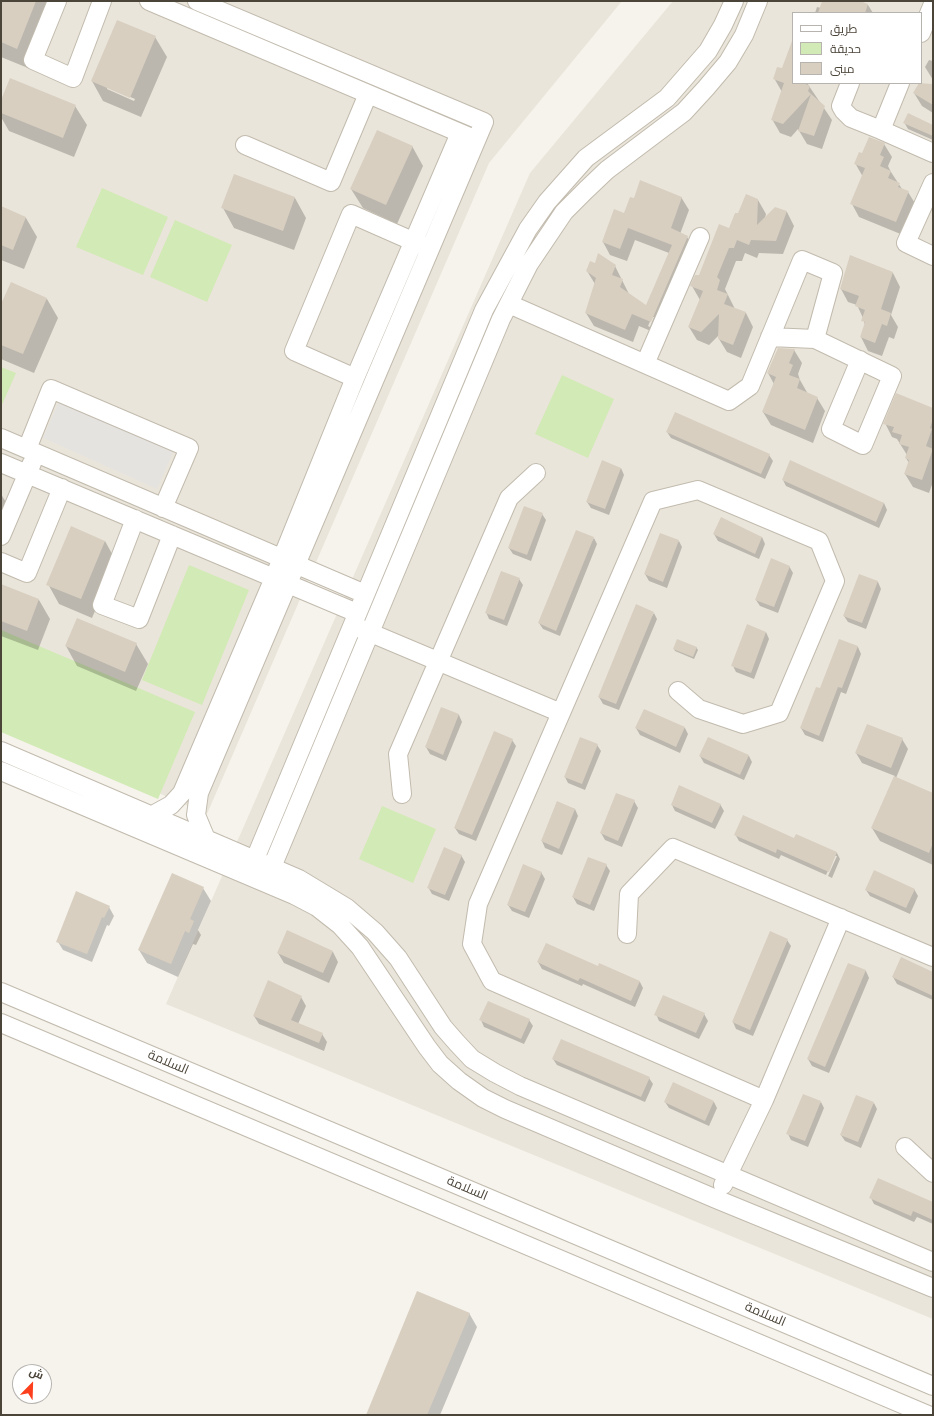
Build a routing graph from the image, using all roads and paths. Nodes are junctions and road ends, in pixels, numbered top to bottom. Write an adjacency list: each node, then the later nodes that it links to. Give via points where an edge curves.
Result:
1 (58, 1): 2 (street, via 33,60 73,78)
2 (102, 1)
3 (149, 1): 11 (street)
4 (197, 1): 13 (street, via 484,122)
5 (734, 1): 39 (street, via 708,51 667,98 586,158 528,228 484,310)
6 (758, 1): 20 (street, via 744,35 728,62 684,112 607,170 564,212 529,264)
7 (933, 4): 8 (street)
8 (922, 31)
9 (850, 84): 12 (street, via 841,106 844,111 851,118)
10 (900, 84): 12 (street)
11 (368, 94): 13 (street); 14 (street, via 331,182)
12 (881, 130): 15 (street)
13 (468, 137): 18 (street)
14 (245, 145)
15 (933, 153)
16 (933, 182): 19 (street, via 906,243)
17 (700, 237): 24 (street)
18 (422, 245): 25 (street); 25 (street, via 351,214 294,351); 36 (street)
19 (933, 256)
20 (509, 304): 24 (street); 41 (street)
21 (770, 337): 22 (street); 22 (street, via 802,260 834,273); 24 (street, via 750,386 729,401)
22 (815, 339): 23 (street)
23 (860, 360)
24 (645, 364)
25 (355, 378): 36 (street)
26 (1, 438): 27 (street)
27 (32, 451): 30 (street); 32 (street); 32 (street, via 52,389 189,448)
28 (1, 463): 30 (street)
29 (536, 473): 42 (street, via 509,498)
30 (27, 474): 31 (street); 35 (street)
31 (62, 488): 33 (street); 37 (street, via 27,573)
32 (164, 508): 36 (street)
33 (135, 519): 34 (street); 34 (street, via 102,605 139,619)
34 (172, 535): 38 (street)
35 (1, 536)
36 (289, 561): 38 (street); 39 (street)
37 (1, 562)
38 (281, 581): 40 (street); 48 (street, via 182,793 171,805); 49 (street, via 199,793 196,815)
39 (365, 594): 40 (street)
40 (355, 619): 41 (street); 50 (street)
41 (370, 633): 42 (street); 51 (street)
42 (439, 662): 44 (street); 47 (street, via 398,754)
43 (678, 691): 44 (street, via 699,709 743,724 779,713 835,581 818,541 698,490 653,500)
44 (561, 714): 59 (street, via 478,904 472,944 492,981)
45 (1, 751): 48 (street)
46 (2, 773): 50 (street)
47 (402, 794)
48 (151, 816): 49 (street)
49 (206, 839): 50 (street)
50 (251, 868): 51 (street)
51 (269, 875): 62 (street, via 321,891 347,908 374,932 398,958 443,1027 472,1059 520,1086); 63 (street, via 340,925 360,947 427,1047 459,1081 482,1098)
52 (841, 918): 53 (street, via 673,848 629,894); 54 (street); 59 (street)
53 (627, 934)
54 (933, 957)
55 (1, 992): 66 (street, السلامة)
56 (1, 1023): 58 (street)
57 (1, 1036): 58 (street)
58 (95, 1062): 67 (street)
59 (764, 1100): 62 (street)
60 (905, 1148): 61 (street)
61 (933, 1173)
62 (728, 1175): 63 (street); 64 (street)
63 (716, 1199): 65 (street)
64 (933, 1262)
65 (933, 1288)
66 (933, 1386)
67 (928, 1415)

